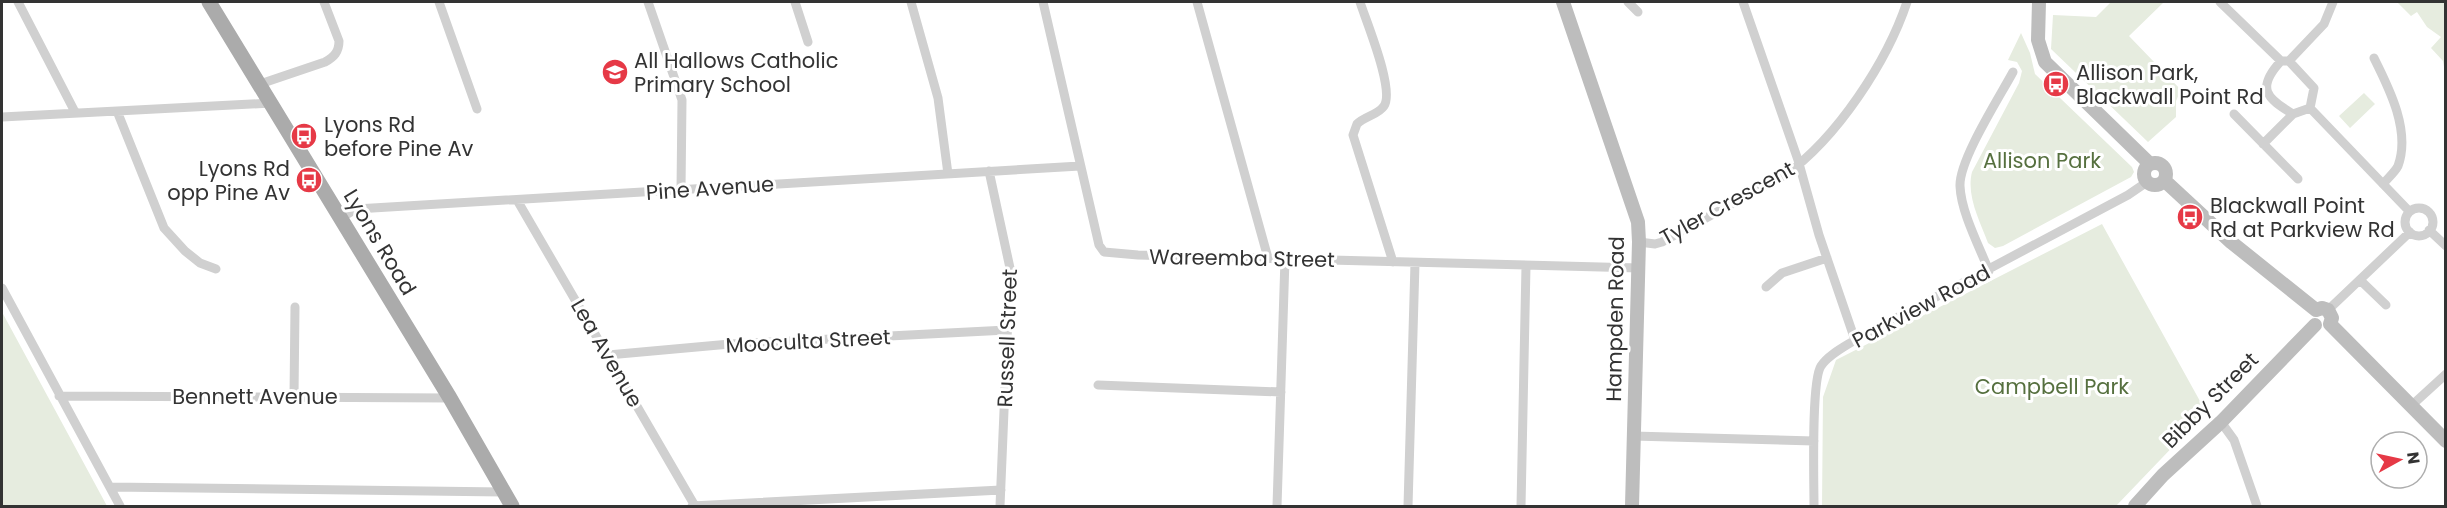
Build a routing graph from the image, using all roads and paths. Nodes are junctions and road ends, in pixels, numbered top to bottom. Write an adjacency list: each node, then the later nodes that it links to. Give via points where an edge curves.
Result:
1 (18, 2): 28 (street)
2 (209, 2): 23 (main road, Lyons Road)
3 (324, 2): 23 (street, via 339,41 334,57)
4 (439, 2): 26 (street)
5 (648, 2): 42 (street, via 681,96)
6 (795, 2): 19 (street)
7 (911, 2): 37 (street, via 938,98)
8 (1042, 2): 35 (street, Wareemba Street)
9 (1197, 2): 50 (street)
10 (1360, 2): 53 (street, via 1387,95 1381,110 1357,124 1353,135)
11 (1563, 2): 48 (street, Hampden Road, via 1638,222)
12 (1628, 2): 18 (street)
13 (1743, 2): 34 (street)
14 (1907, 2): 34 (street, Tyler Crescent, via 1892,39 1863,90)
15 (2039, 2): 33 (street, via 2038,40 2045,62)
16 (2220, 2): 21 (street)
17 (2333, 2): 21 (street, via 2324,24)
18 (1638, 12)
19 (808, 42)
20 (2374, 57): 41 (street, via 2400,129 2397,168)
21 (2285, 61): 25 (street, via 2314,88); 30 (street, via 2272,71 2266,93)
22 (2013, 72): 58 (street, via 1963,166 1960,185)
23 (260, 84): 24 (main road, Lyons Road)
24 (271, 103): 27 (street); 45 (main road, Lyons Road)
25 (2310, 108): 30 (street); 41 (street)
26 (477, 109)
27 (117, 111): 28 (street); 57 (street, via 164,228 185,251)
28 (75, 112): 31 (street)
29 (2234, 114): 32 (street)
30 (2293, 114): 32 (street)
31 (2, 117)
32 (2263, 144): 38 (street)
33 (2150, 164): 39 (street, via 2164,166); 40 (street, via 2144,172)
34 (1799, 165): 48 (street, Tyler Crescent, via 1662,242); 51 (street)
35 (1080, 166): 36 (street, Pine Avenue); 50 (street, Wareemba Street, via 1104,252)
36 (989, 171): 37 (street, Pine Avenue); 65 (street, Russell Street, via 1009,258)
37 (948, 174): 42 (street, Pine Avenue)
38 (2298, 180)
39 (2165, 181): 40 (street, via 2156,186); 64 (street, via 2231,242)
40 (2146, 182): 58 (street, Parkview Road)
41 (2383, 184): 44 (street)
42 (681, 190): 43 (street, Pine Avenue)
43 (517, 200): 45 (street, Pine Avenue, via 357,209); 67 (street, Lea Avenue)
44 (2409, 211): 46 (street, via 2428,211 2432,218); 47 (street, via 2405,222)
45 (341, 218): 73 (main road, Lyons Road)
46 (2429, 230): 47 (street, via 2422,235); 49 (street)
47 (2410, 232): 59 (street)
48 (1640, 242): 56 (street, Hampden Road)
49 (2445, 246)
50 (1268, 258): 52 (street, Wareemba Street)
51 (1827, 258): 60 (street, via 1782,273); 66 (street)
52 (1285, 259): 53 (street, Wareemba Street); 70 (street)
53 (1393, 262): 54 (street, Wareemba Street)
54 (1415, 263): 55 (street, Wareemba Street); 87 (street)
55 (1526, 266): 56 (street, Wareemba Street); 88 (street)
56 (1639, 268): 76 (street, Hampden Road)
57 (216, 269)
58 (1989, 270): 66 (street, Parkview Road)
59 (2360, 280): 62 (street); 64 (street)
60 (1766, 287)
61 (2, 288): 71 (street)
62 (2386, 305)
63 (295, 307): 72 (street)
64 (2324, 315): 74 (street); 75 (street, Bibby Street, via 2312,319 2315,325)
65 (1007, 330): 67 (street, Mooculta Street, via 730,344); 80 (street, Russell Street)
66 (1855, 340): 77 (street, Parkview Road, via 1820,366)
67 (608, 355): 82 (street, Lea Avenue)
68 (2445, 374): 74 (street)
69 (1098, 385): 70 (street)
70 (1281, 392): 86 (street)
71 (59, 396): 72 (street, Bennett Avenue); 79 (street)
72 (294, 396): 73 (street, Bennett Avenue)
73 (450, 398): 81 (main road, Lyons Road)
74 (2412, 406): 78 (street)
75 (2221, 422): 91 (street, Bibby Street); 92 (street, via 2234,440)
76 (1634, 436): 77 (street); 89 (street, Hampden Road)
77 (1814, 441): 90 (street, Parkview Road)
78 (2445, 441)
79 (110, 487): 81 (street); 83 (street)
80 (1001, 490): 82 (street); 85 (street, Russell Street)
81 (503, 492): 84 (main road, Lyons Road)
82 (694, 506)
83 (120, 507)
84 (512, 507)
85 (1000, 507)
86 (1277, 507)
87 (1408, 507)
88 (1521, 507)
89 (1632, 507)
90 (1814, 507)
91 (2135, 507)
92 (2257, 507)

